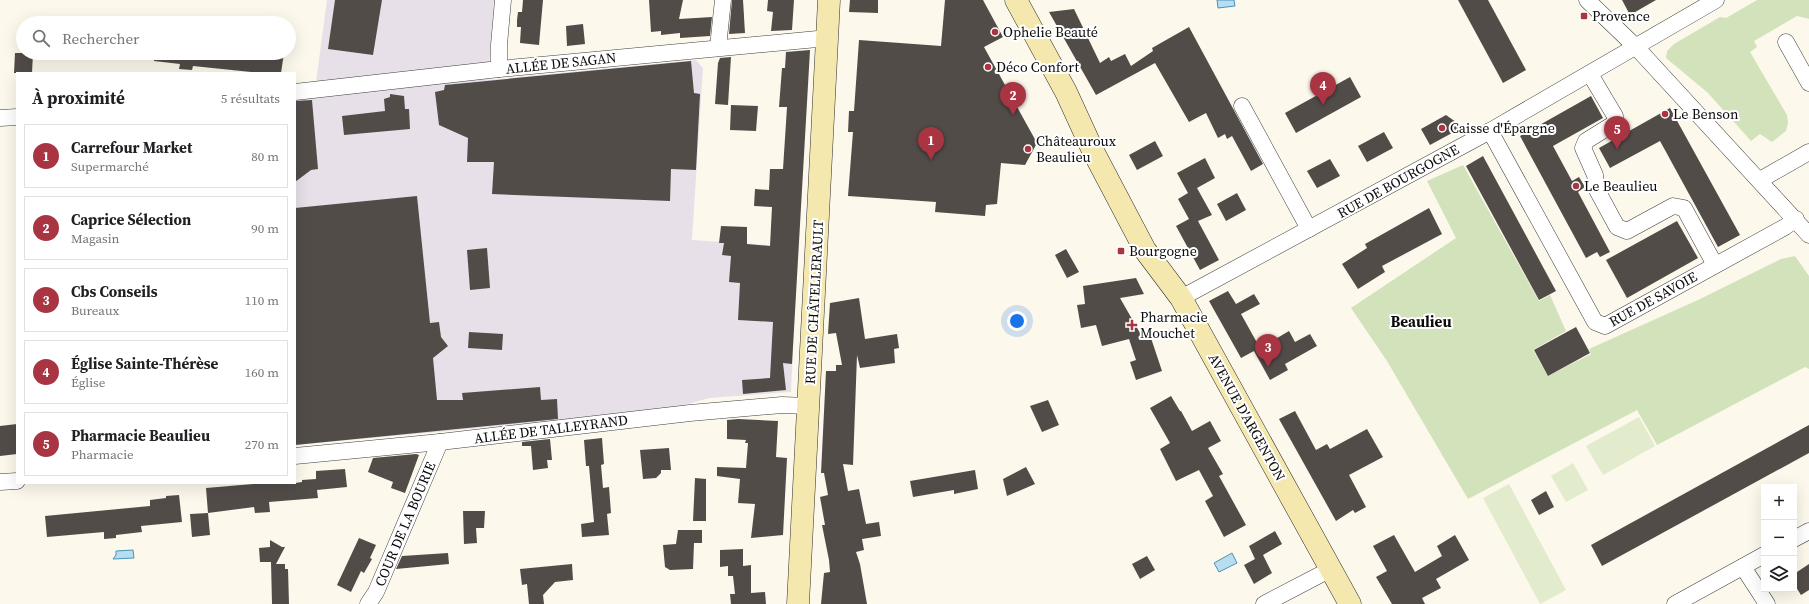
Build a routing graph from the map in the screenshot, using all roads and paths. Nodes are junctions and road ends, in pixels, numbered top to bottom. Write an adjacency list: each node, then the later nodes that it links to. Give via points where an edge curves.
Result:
1 (503, 0): 11 (street)
2 (723, 0): 9 (street)
3 (829, 0): 7 (main road, RUE DE CHÂTELLERAULT)
4 (1016, 0): 25 (main road, AVENUE D'ARGENTON, via 1066,92 1094,153 1145,250)
5 (1587, 0): 10 (street)
6 (1716, 0): 10 (street, RUE DE BOURGOGNE)
7 (828, 38): 9 (street, ALLÉE DE SAGAN); 26 (main road, RUE DE CHÂTELLERAULT)
8 (1786, 42): 13 (street)
9 (718, 47): 11 (street, ALLÉE DE SAGAN)
10 (1636, 47): 12 (street, RUE DE BOURGOGNE); 20 (street)
11 (499, 69): 14 (street, ALLÉE DE SAGAN)
12 (1590, 74): 18 (street, RUE DE BOURGOGNE); 24 (street, via 1615,116 1615,123 1586,141 1583,148 1595,175 1597,190 1618,227 1627,231 1673,206 1684,208)
13 (1809, 83)
14 (296, 92)
15 (1242, 106): 22 (street)
16 (16, 117): 17 (street)
17 (0, 118)
18 (1490, 131): 22 (street, RUE DE BOURGOGNE); 24 (street, RUE DE SAVOIE, via 1595,322 1605,326)
19 (1809, 152): 20 (street)
20 (1760, 180): 21 (street)
21 (1796, 219): 23 (street); 24 (street, RUE DE SAVOIE)
22 (1309, 229): 25 (street, RUE DE BOURGOGNE)
23 (1809, 235)
24 (1715, 265)
25 (1181, 298): 33 (main road, AVENUE D'ARGENTON)
26 (808, 406): 27 (street, ALLÉE DE TALLEYRAND, via 782,405 690,413); 35 (main road, RUE DE CHÂTELLERAULT)
27 (440, 442): 28 (street, ALLÉE DE TALLEYRAND); 34 (street, COUR DE LA BOURIE, via 376,592)
28 (296, 456)
29 (16, 481): 30 (street)
30 (0, 482)
31 (1762, 556): 32 (street)
32 (1743, 567): 38 (street); 39 (street)
33 (1331, 569): 36 (street); 37 (main road, AVENUE D'ARGENTON)
34 (368, 604)
35 (798, 604)
36 (1264, 604)
37 (1350, 604)
38 (1675, 604)
39 (1766, 604)

